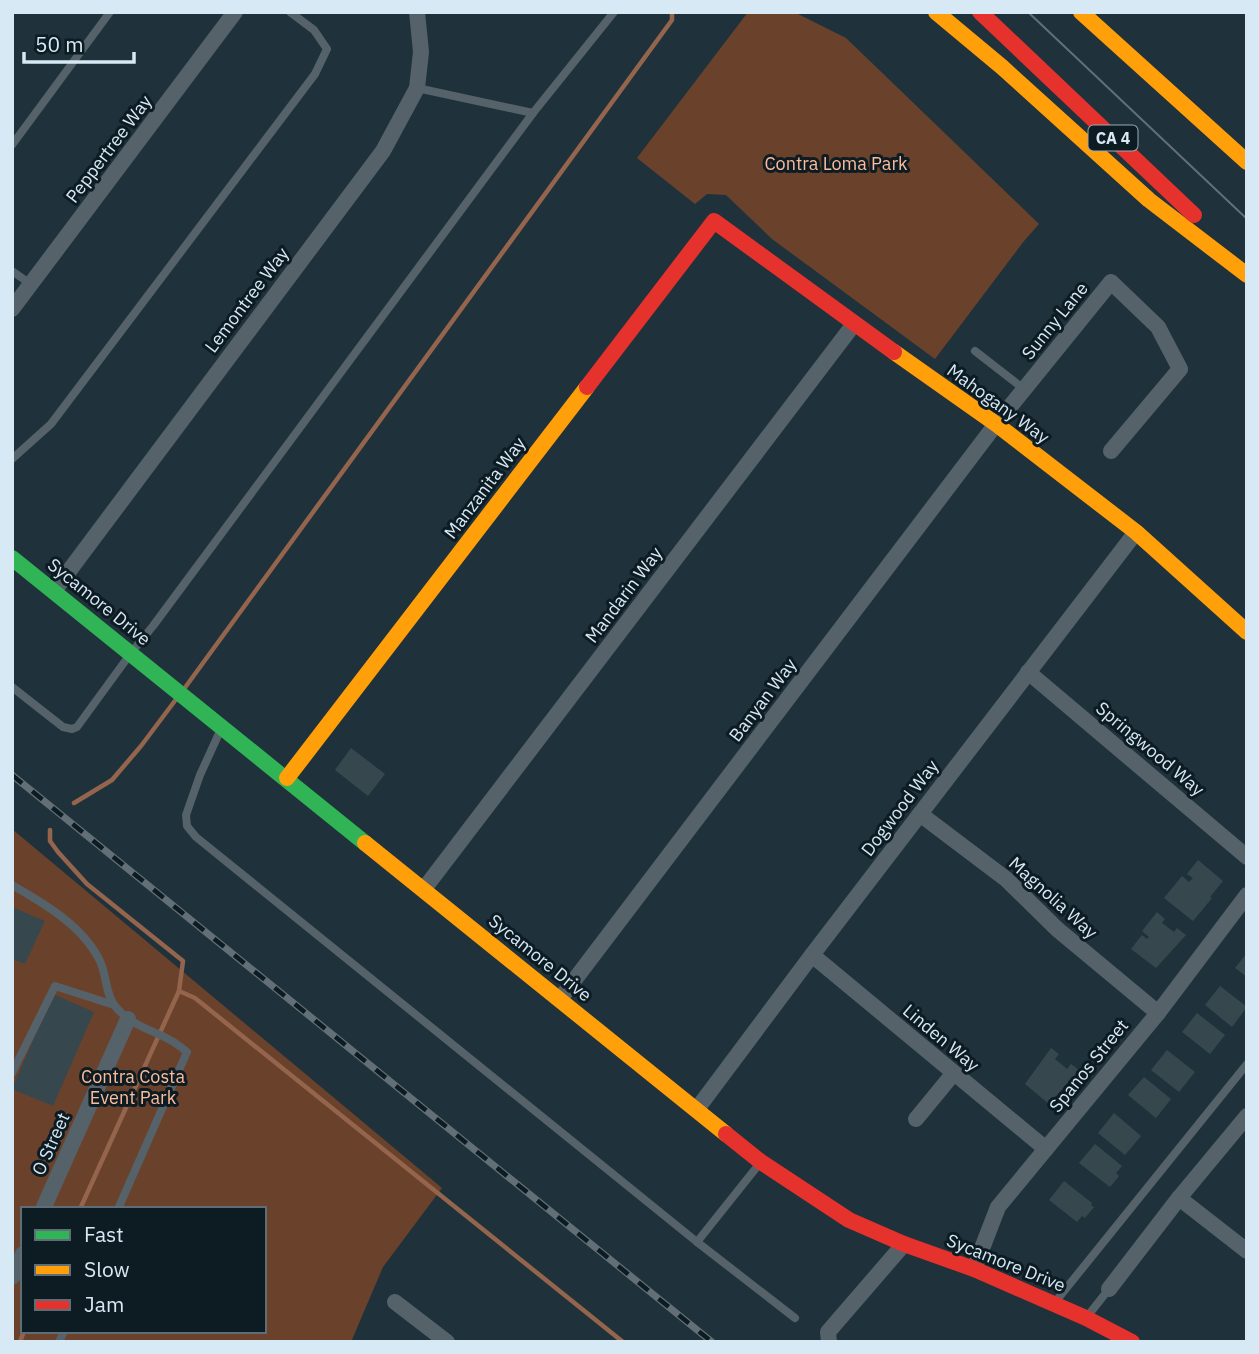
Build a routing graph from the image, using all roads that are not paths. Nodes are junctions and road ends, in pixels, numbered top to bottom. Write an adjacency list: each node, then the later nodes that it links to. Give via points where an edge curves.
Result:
1 (110, 12): 11 (lane)
2 (235, 12): 17 (street, Peppertree Way)
3 (290, 12): 24 (lane, via 314,30 327,48 315,74 51,424)
4 (417, 12): 9 (street, Lemontree Way, via 421,52)
5 (614, 12): 10 (lane)
6 (936, 12): 16 (main road, via 1149,200)
7 (980, 12): 14 (main road, CA 4)
8 (1082, 12): 12 (main road)
9 (417, 88): 10 (lane); 27 (street, Lemontree Way, via 383,151)
10 (533, 113): 29 (lane)
11 (12, 145)
12 (1247, 162)
13 (714, 222): 19 (main road, Mahogany Way); 33 (main road, Manzanita Way)
14 (1247, 264)
15 (12, 271): 17 (lane)
16 (1247, 275)
17 (32, 285): 18 (street, Peppertree Way)
18 (12, 309)
19 (854, 324): 22 (main road, Mahogany Way); 37 (street, Mandarin Way)
20 (975, 351): 21 (lane)
21 (1024, 389): 22 (street, Sunny Lane); 23 (street, Sunny Lane, via 1111,282 1158,327 1180,369)
22 (996, 424): 25 (main road, Mahogany Way); 40 (street, Banyan Way)
23 (1111, 451)
24 (12, 459)
25 (1136, 532): 28 (main road, Mahogany Way); 30 (street, Dogwood Way)
26 (12, 558): 27 (main road, Sycamore Drive)
27 (54, 591): 29 (main road, Sycamore Drive)
28 (1247, 632)
29 (131, 653): 31 (lane, via 72,729 63,727); 32 (main road, Sycamore Drive)
30 (1028, 672): 34 (street, Dogwood Way); 35 (street, Springwood Way)
31 (12, 687)
32 (222, 727): 33 (main road, Sycamore Drive); 55 (lane, via 186,815 195,837)
33 (287, 778): 37 (main road, Sycamore Drive)
34 (920, 814): 39 (street, Dogwood Way); 42 (street, Magnolia Way, via 1006,879 1057,929)
35 (1247, 857)
36 (12, 885): 41 (lane, via 66,920 93,948)
37 (424, 889): 40 (main road, Sycamore Drive)
38 (1247, 895): 42 (street, Spanos Street)
39 (812, 955): 46 (street, Linden Way); 47 (street, Dogwood Way)
40 (560, 999): 47 (main road, Sycamore Drive)
41 (114, 1005): 43 (lane); 45 (lane, via 55,986)
42 (1158, 1013): 50 (street, Spanos Street)
43 (134, 1023): 53 (street, O Street); 54 (lane, via 187,1052)
44 (1247, 1065): 63 (lane)
45 (12, 1073)
46 (953, 1074): 49 (street); 50 (street, Linden Way)
47 (697, 1109): 51 (main road, Sycamore Drive)
48 (1247, 1116): 52 (street)
49 (916, 1119)
50 (1046, 1149): 59 (street, Spanos Street, via 998,1207)
51 (761, 1162): 55 (lane); 56 (main road, Sycamore Drive, via 849,1220)
52 (1179, 1198): 57 (street); 61 (street)
53 (44, 1207)
54 (119, 1207)
55 (697, 1242): 64 (lane)
56 (904, 1244): 59 (main road, Sycamore Drive); 67 (street, via 828,1332)
57 (1247, 1251)
58 (21, 1258): 60 (street)
59 (974, 1269): 63 (main road, Sycamore Drive)
60 (12, 1277)
61 (1108, 1289): 65 (lane)
62 (395, 1302): 66 (street)
63 (1054, 1304): 65 (main road, Sycamore Drive)
64 (795, 1318)
65 (1087, 1318): 68 (main road, Sycamore Drive)
66 (447, 1342)
67 (829, 1342)
68 (1132, 1342)

